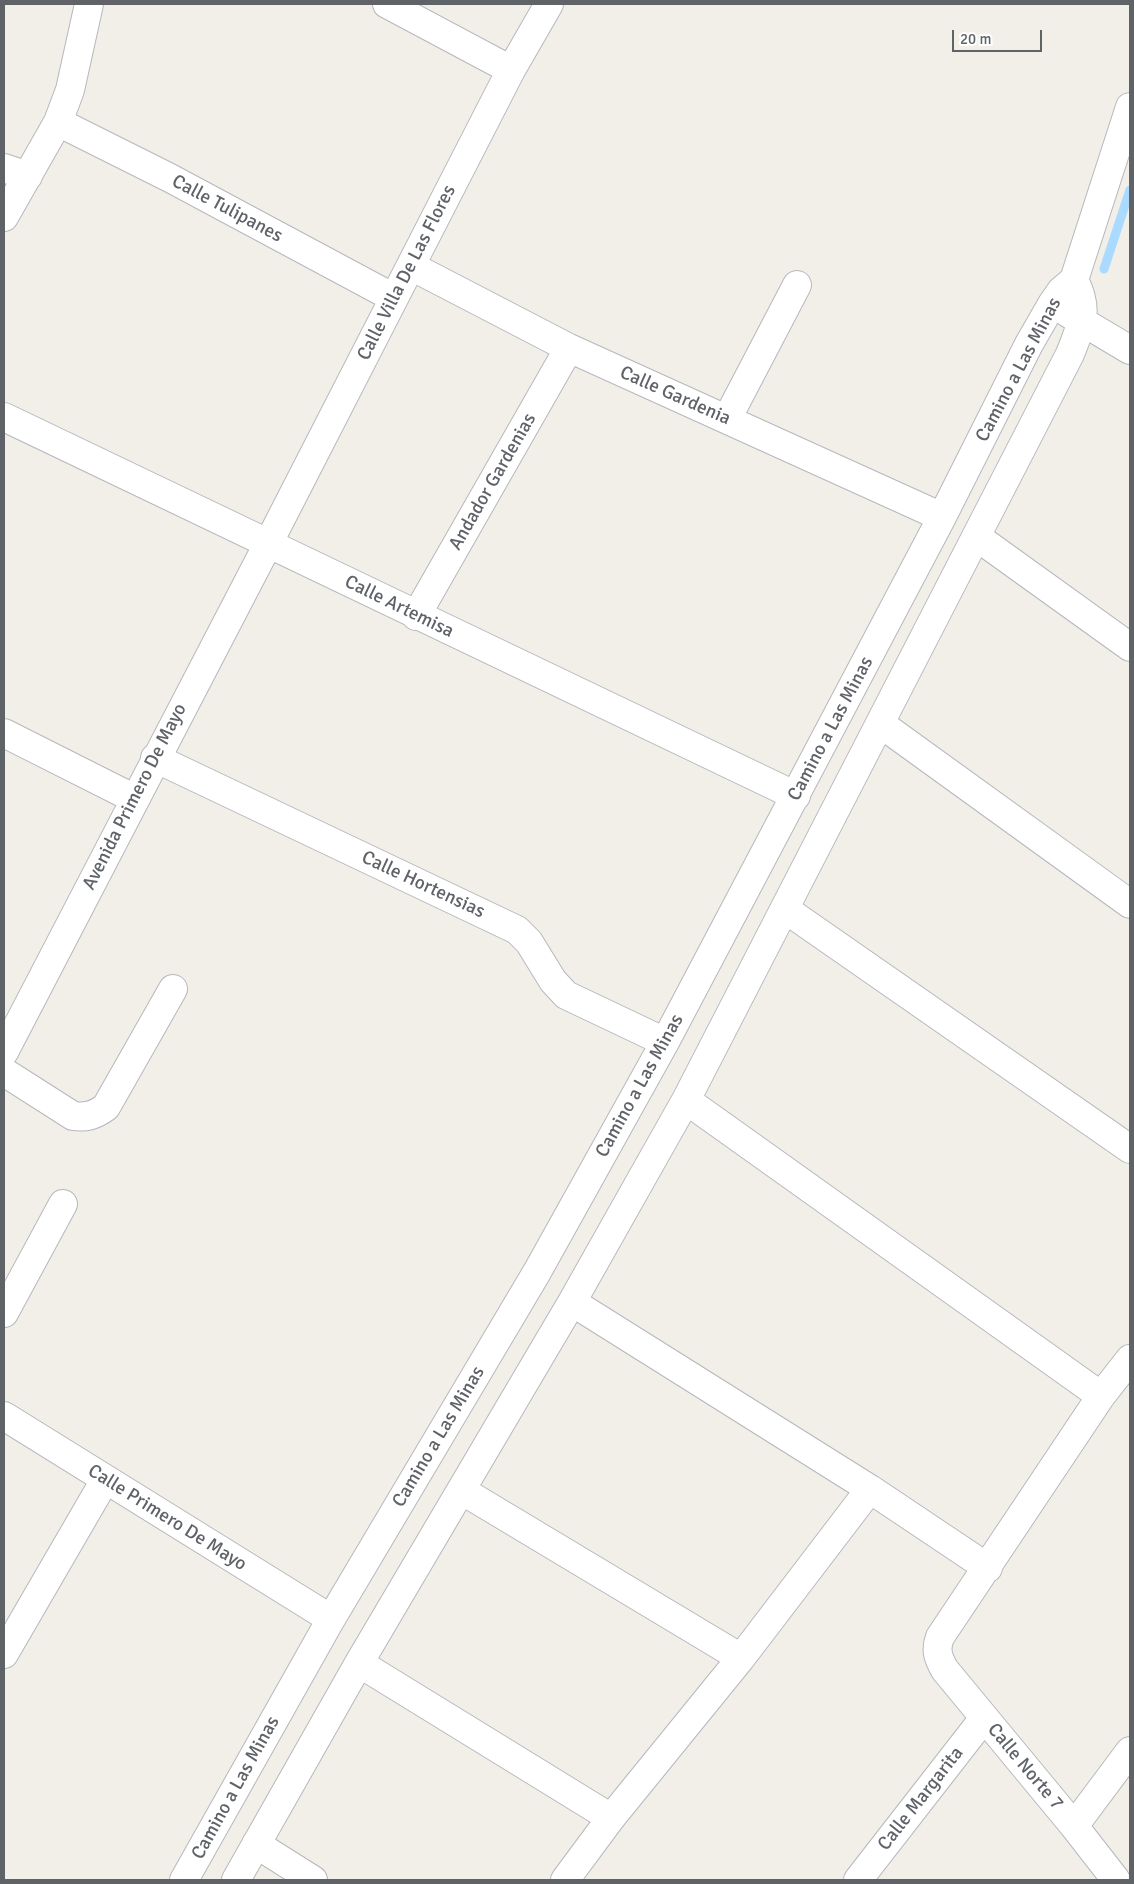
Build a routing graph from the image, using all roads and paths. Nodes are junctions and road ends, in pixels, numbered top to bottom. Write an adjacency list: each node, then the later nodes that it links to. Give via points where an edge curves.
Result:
1 (89, 4): 6 (street, via 70,90)
2 (387, 4): 4 (street)
3 (549, 4): 4 (street, Calle Villa De Las Flores)
4 (511, 70): 9 (street, Calle Villa De Las Flores)
5 (1130, 107): 10 (street, Camino a Las Minas)
6 (58, 122): 7 (street); 12 (street, Calle Tulipanes)
7 (16, 172): 8 (street)
8 (4, 217)
9 (411, 266): 12 (street, Calle Villa De Las Flores); 15 (street, Calle Gardenia)
10 (1074, 280): 13 (street, Camino a Las Minas); 14 (street, Camino a Las Minas, via 1084,306)
11 (797, 285): 18 (street)
12 (394, 298): 21 (street, Calle Villa De Las Flores)
13 (1052, 304): 14 (street); 19 (street, Camino a Las Minas)
14 (1083, 322): 16 (street); 20 (street, Camino a Las Minas, via 1066,363)
15 (569, 348): 18 (street, Calle Gardenia); 22 (street, Andador Gardenias)
16 (1130, 350)
17 (4, 417): 21 (street, Calle Artemisa)
18 (727, 419): 19 (street, Calle Gardenia)
19 (942, 517): 27 (street, Camino a Las Minas)
20 (976, 537): 23 (street); 24 (street, Camino a Las Minas)
21 (268, 544): 22 (street, Calle Artemisa); 26 (street, Avenida Primero De Mayo)
22 (416, 616): 27 (street, Calle Artemisa)
23 (1130, 647)
24 (881, 724): 29 (street); 30 (street, Camino a Las Minas)
25 (4, 734): 28 (street)
26 (155, 758): 28 (street, Avenida Primero De Mayo); 32 (street, Calle Hortensias, via 517,930 529,942 552,981 566,994)
27 (796, 796): 32 (street, Camino a Las Minas)
28 (135, 799): 33 (street, Avenida Primero De Mayo)
29 (1130, 904)
30 (785, 909): 35 (street, Camino a Las Minas); 36 (street)
31 (173, 989): 34 (street, via 106,1107 98,1112 73,1116)
32 (665, 1042): 47 (street, Camino a Las Minas, via 537,1272)
33 (4, 1052)
34 (4, 1072)
35 (686, 1100): 38 (street, Camino a Las Minas); 41 (street)
36 (1130, 1149)
37 (63, 1204): 39 (street)
38 (572, 1302): 44 (street); 45 (street, Camino a Las Minas)
39 (4, 1313)
40 (1130, 1359): 41 (street)
41 (1101, 1396): 46 (street)
42 (4, 1416): 43 (street, Calle Primero De Mayo)
43 (105, 1480): 47 (street, Calle Primero De Mayo); 48 (street)
44 (870, 1489): 46 (street); 49 (street)
45 (461, 1490): 49 (street); 50 (street, Camino a Las Minas)
46 (988, 1568): 51 (street, Calle Norte 7, via 940,1637 937,1653 945,1670)
47 (331, 1619): 56 (street, Camino a Las Minas)
48 (4, 1654)
49 (741, 1658): 53 (street)
50 (359, 1663): 53 (street); 55 (street, Camino a Las Minas)
51 (984, 1718): 54 (street, Calle Norte 7); 60 (street, Calle Margarita)
52 (1130, 1751): 54 (street)
53 (611, 1818): 59 (street)
54 (1074, 1826): 61 (street, Calle Norte 7)
55 (256, 1844): 57 (street, Camino a Las Minas); 58 (street)
56 (184, 1880)
57 (236, 1880)
58 (314, 1880)
59 (565, 1880)
60 (858, 1880)
61 (1116, 1880)

